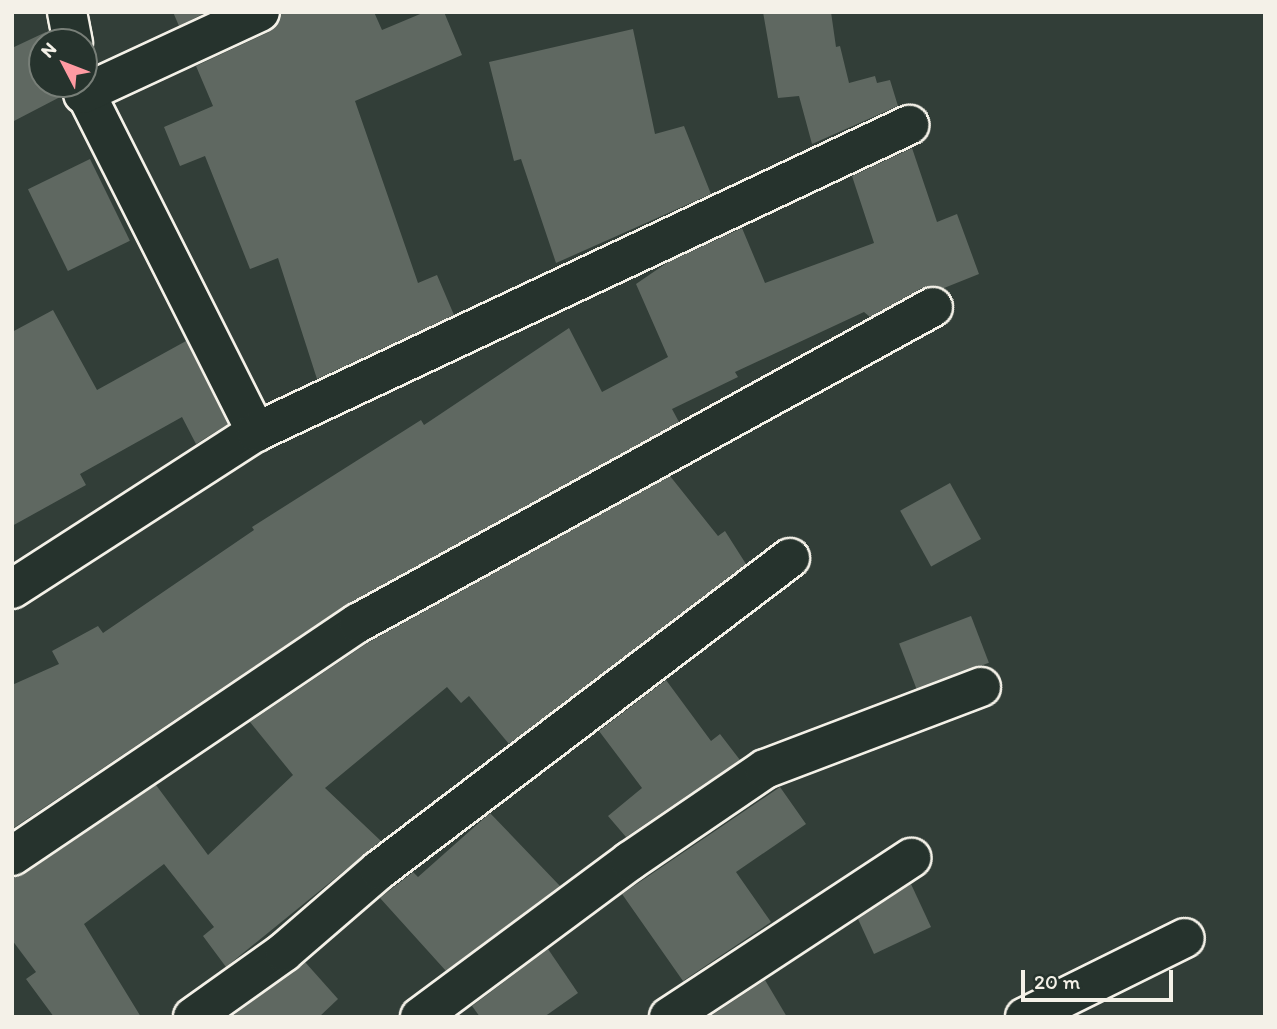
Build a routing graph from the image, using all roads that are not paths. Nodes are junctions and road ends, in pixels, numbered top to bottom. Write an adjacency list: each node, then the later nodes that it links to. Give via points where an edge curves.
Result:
1 (260, 12): 2 (street)
2 (98, 82)
3 (87, 98): 6 (street)
4 (909, 125): 6 (street)
5 (933, 307): 10 (street, via 358,623)
6 (256, 432): 8 (street)
7 (790, 558): 13 (street, via 379,870 284,952)
8 (12, 589)
9 (981, 687): 14 (street, via 765,769 630,861)
10 (12, 856)
11 (911, 858): 15 (street)
12 (1185, 938): 16 (street)
13 (193, 1017)
14 (419, 1017)
15 (669, 1017)
16 (1025, 1017)

